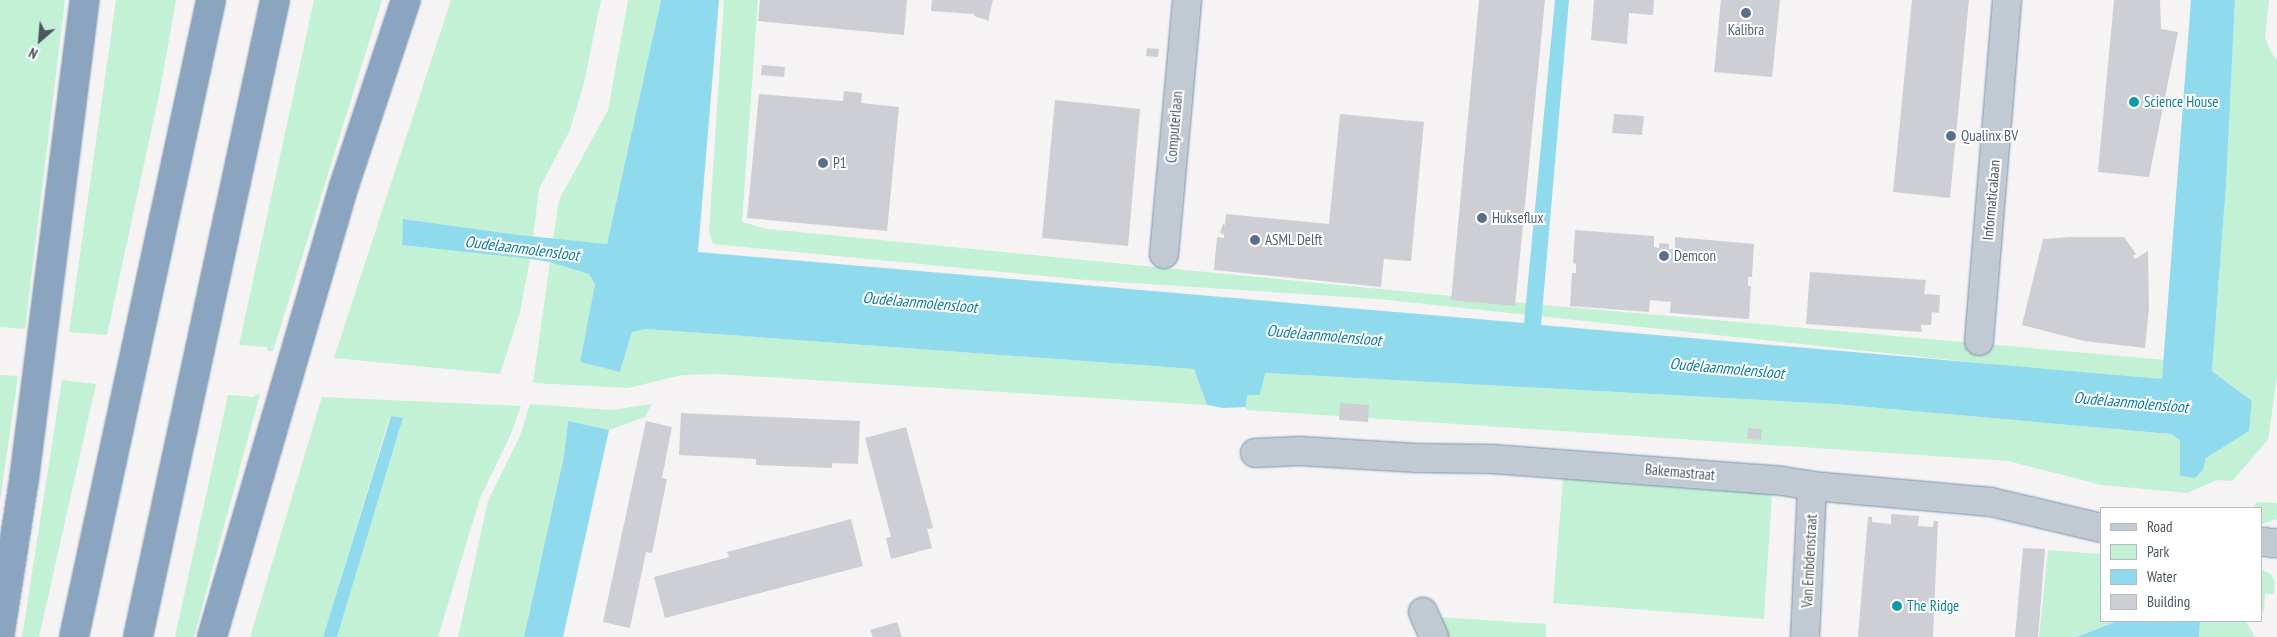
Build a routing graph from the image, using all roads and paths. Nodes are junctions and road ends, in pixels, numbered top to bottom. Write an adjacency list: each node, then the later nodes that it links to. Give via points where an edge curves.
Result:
1 (85, 0): 15 (highway, via 24,480)
2 (211, 0): 16 (highway)
3 (274, 0): 17 (highway)
4 (406, 0): 18 (highway, via 344,186)
5 (1187, 0): 7 (street, Computerlaan)
6 (2007, 0): 8 (street, Informaticalaan)
7 (1164, 254)
8 (1979, 340)
9 (1255, 453): 10 (street, Bakemastraat, via 1300,451 1492,459 1782,480)
10 (1812, 486): 11 (street, Bakemastraat, via 1992,502); 20 (street, Van Embdenstraat)
11 (2100, 528)
12 (2262, 542): 13 (street)
13 (2277, 543)
14 (1423, 612): 19 (street)
15 (0, 633)
16 (74, 637)
17 (138, 637)
18 (212, 637)
19 (1434, 637)
20 (1805, 637)

